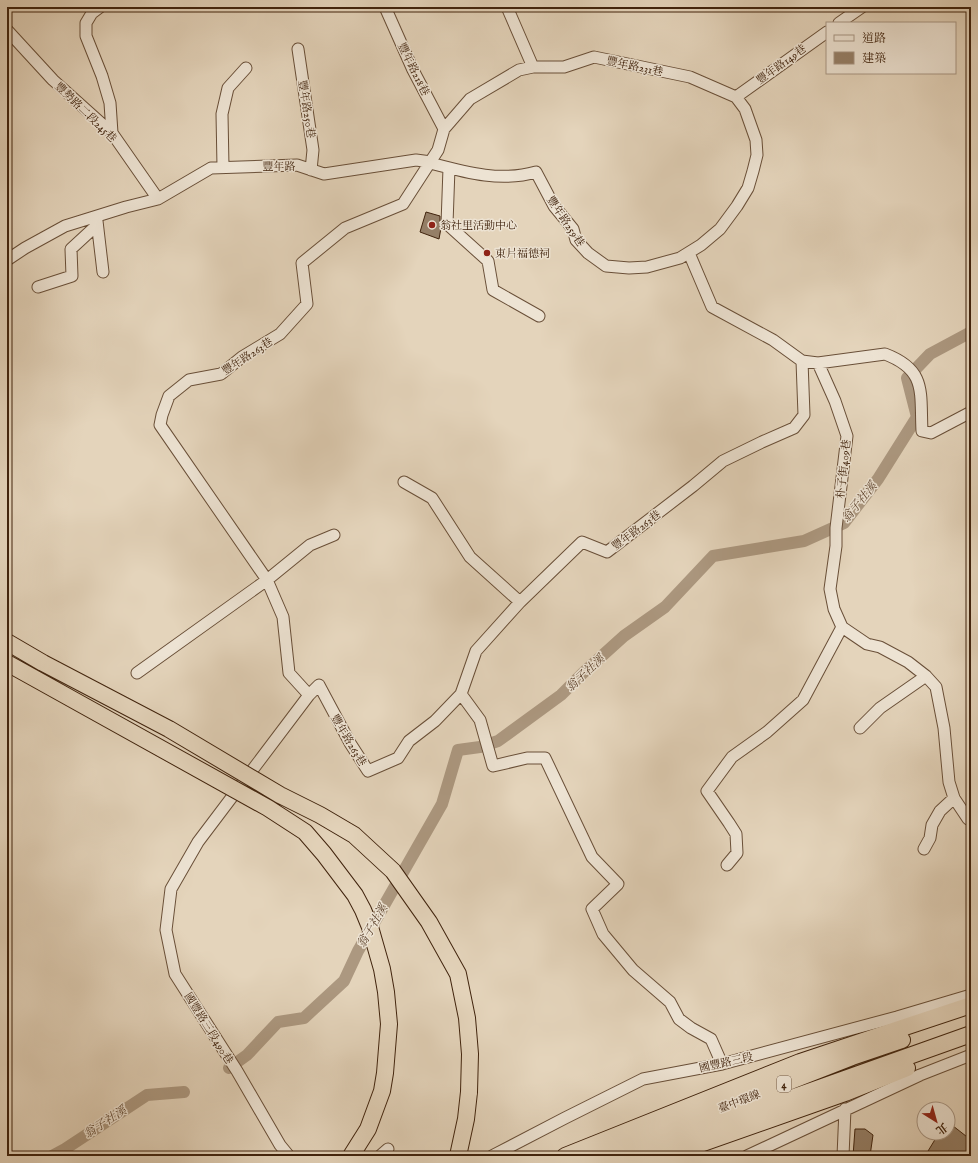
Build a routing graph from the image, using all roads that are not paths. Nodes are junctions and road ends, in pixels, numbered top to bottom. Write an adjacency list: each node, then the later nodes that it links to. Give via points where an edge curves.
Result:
1 (100, 7): 13 (street, via 92,13 86,23 86,36 110,103)
2 (385, 7): 12 (street, 豐年路218巷, via 413,70)
3 (508, 7): 10 (street)
4 (862, 7): 5 (street)
5 (840, 22)
6 (7, 30): 13 (street, 豐勢路二段245巷, via 53,80)
7 (826, 33): 11 (street, 豐年路149巷)
8 (298, 48): 17 (street, 豐年路250巷, via 313,150)
9 (246, 68): 15 (street, via 228,88 222,114)
10 (533, 68): 11 (street, 豐年路231巷, via 564,67 594,56 690,77); 12 (street, via 519,70 470,99)
11 (736, 97): 20 (street, 豐年路259巷, via 746,109 756,140 757,155 748,188 720,229)
12 (444, 129): 14 (street, via 438,150)
13 (112, 133): 18 (street, 豐勢路二段245巷)
14 (431, 162): 16 (street, 豐年路259巷); 17 (street, 豐年路, via 416,160 324,174); 30 (street, 豐年路263巷, via 403,204 345,228 302,263 307,304 280,334 242,357 221,374 189,380 169,396 160,425)
15 (222, 167): 17 (street, 豐年路, via 296,165); 18 (street, 豐年路, via 211,168)
16 (449, 168): 20 (street, 豐年路259巷, via 482,176 525,176 536,172 554,206 573,229 576,240 606,266 647,268); 24 (street, via 447,224 488,261 493,290)
17 (311, 170)
18 (158, 199): 19 (street, 豐年路, via 126,207)
19 (97, 221): 21 (street, 豐年路, via 65,226); 22 (street); 23 (street, via 71,248 72,276)
20 (688, 253): 25 (street, via 712,307 772,340)
21 (7, 260)
22 (103, 272)
23 (38, 287)
24 (540, 316)
25 (802, 361): 26 (street); 31 (street, 豐年路263巷, via 804,415 794,428 723,461 606,552 582,542)
26 (818, 363): 27 (street, via 885,354 896,358 913,372 919,383 922,431 931,433); 32 (street, 朴子街409巷, via 847,436 830,589 834,609)
27 (971, 412)
28 (404, 482): 31 (street, via 432,498 470,557)
29 (334, 535): 30 (street, via 310,545)
30 (267, 580): 35 (street); 37 (street, 豐年路263巷, via 284,617 289,673)
31 (520, 602): 38 (street, 豐年路263巷, via 476,651)
32 (842, 627): 36 (street, via 867,644 880,647 908,662); 43 (street, via 803,700 767,732 732,757 707,791 736,834 737,853)
33 (7, 642): 54 (highway, bridge, via 169,729 280,795 354,835 393,871 429,922 458,974 467,1018 470,1054 466,1119)
34 (7, 663): 53 (highway, bridge, via 268,808 305,832 355,896 377,947 389,1024 382,1091 368,1129)
35 (136, 673)
36 (926, 676): 39 (street, via 880,708); 40 (street, via 936,687 944,728 949,782)
37 (309, 694): 38 (street, 豐年路263巷, via 319,685 368,771 398,758 409,741 435,721); 52 (street, 國豐路三段490巷, via 198,842 171,890 166,930 175,974)
38 (460, 694): 50 (street, via 480,720 493,766 527,758 545,758 592,856 618,884 592,909 603,934 633,970 670,1002 679,1019 711,1039)
39 (860, 728)
40 (954, 798): 41 (street); 42 (street, via 940,811 932,824 930,838)
41 (971, 820)
42 (924, 849)
43 (727, 865)
44 (971, 995): 50 (street, 國豐路三段)
45 (971, 1005): 56 (highway, via 800,1062)
46 (971, 1016): 57 (highway, 臺中環線 / 4, via 852,1057)
47 (971, 1034): 58 (highway, 臺中環線 / 4)
48 (971, 1042): 59 (highway, via 845,1093)
49 (971, 1055): 51 (street, via 920,1075)
50 (722, 1064): 55 (street, 國豐路三段, via 643,1079)
51 (845, 1110): 60 (street); 61 (street)
52 (289, 1156)
53 (351, 1156)
54 (458, 1156)
55 (492, 1156)
56 (566, 1156)
57 (598, 1156)
58 (635, 1156)
59 (666, 1156)
60 (747, 1156)
61 (843, 1156)

